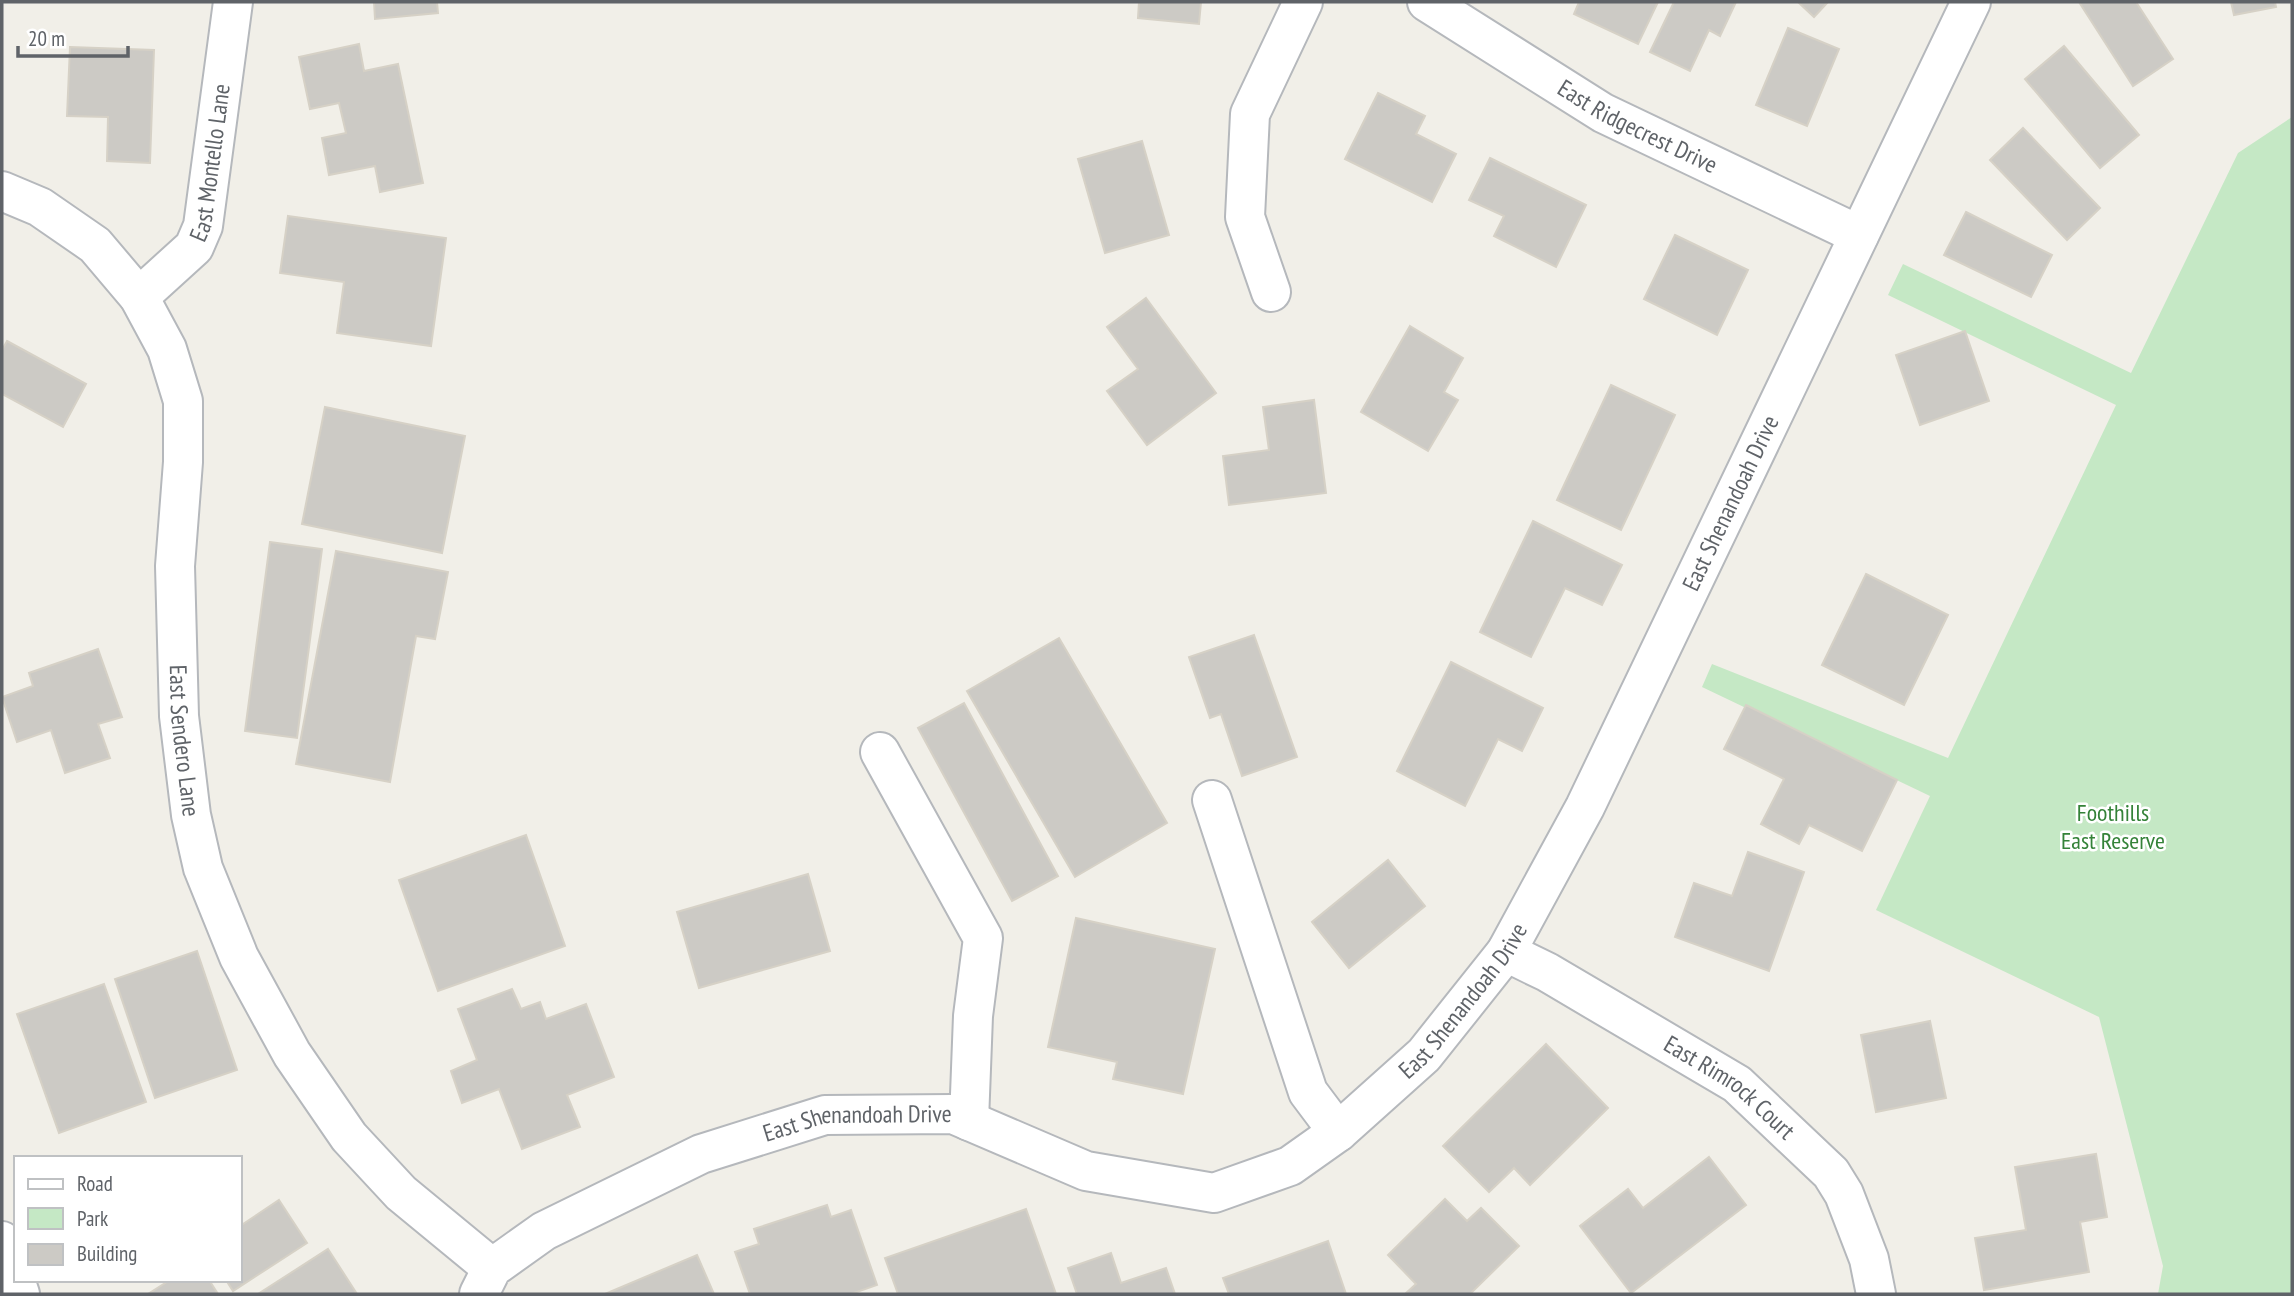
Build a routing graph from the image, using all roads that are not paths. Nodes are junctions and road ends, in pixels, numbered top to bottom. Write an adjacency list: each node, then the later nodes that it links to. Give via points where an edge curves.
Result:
1 (233, 2): 8 (street, East Montello Lane, via 203,226 194,247)
2 (1303, 2): 7 (street, via 1250,114 1245,217)
3 (1427, 2): 6 (street, East Ridgecrest Drive, via 1603,113)
4 (1971, 2): 6 (street, East Shenandoah Drive)
5 (2, 191): 8 (street, East Sendero Lane, via 40,206 95,245)
6 (1859, 235): 11 (street, East Shenandoah Drive, via 1586,807)
7 (1271, 292)
8 (139, 298): 16 (street, East Sendero Lane, via 167,349 183,401 175,566 179,716 191,815 203,868 239,957 292,1054 349,1137)
9 (880, 752): 12 (street, via 983,938 973,1016)
10 (1212, 800): 13 (street, via 1308,1092)
11 (1506, 952): 13 (street, East Shenandoah Drive, via 1424,1055); 17 (street, East Rimrock Court, via 1737,1084 1831,1173 1869,1259)
12 (969, 1121): 13 (street, East Shenandoah Drive, via 1086,1171 1214,1193 1290,1166); 16 (street, East Shenandoah Drive, via 953,1114 825,1115 701,1154 544,1231)
13 (1338, 1132)
14 (2, 1241): 15 (street)
15 (14, 1276)
16 (485, 1281)
17 (1876, 1294)

